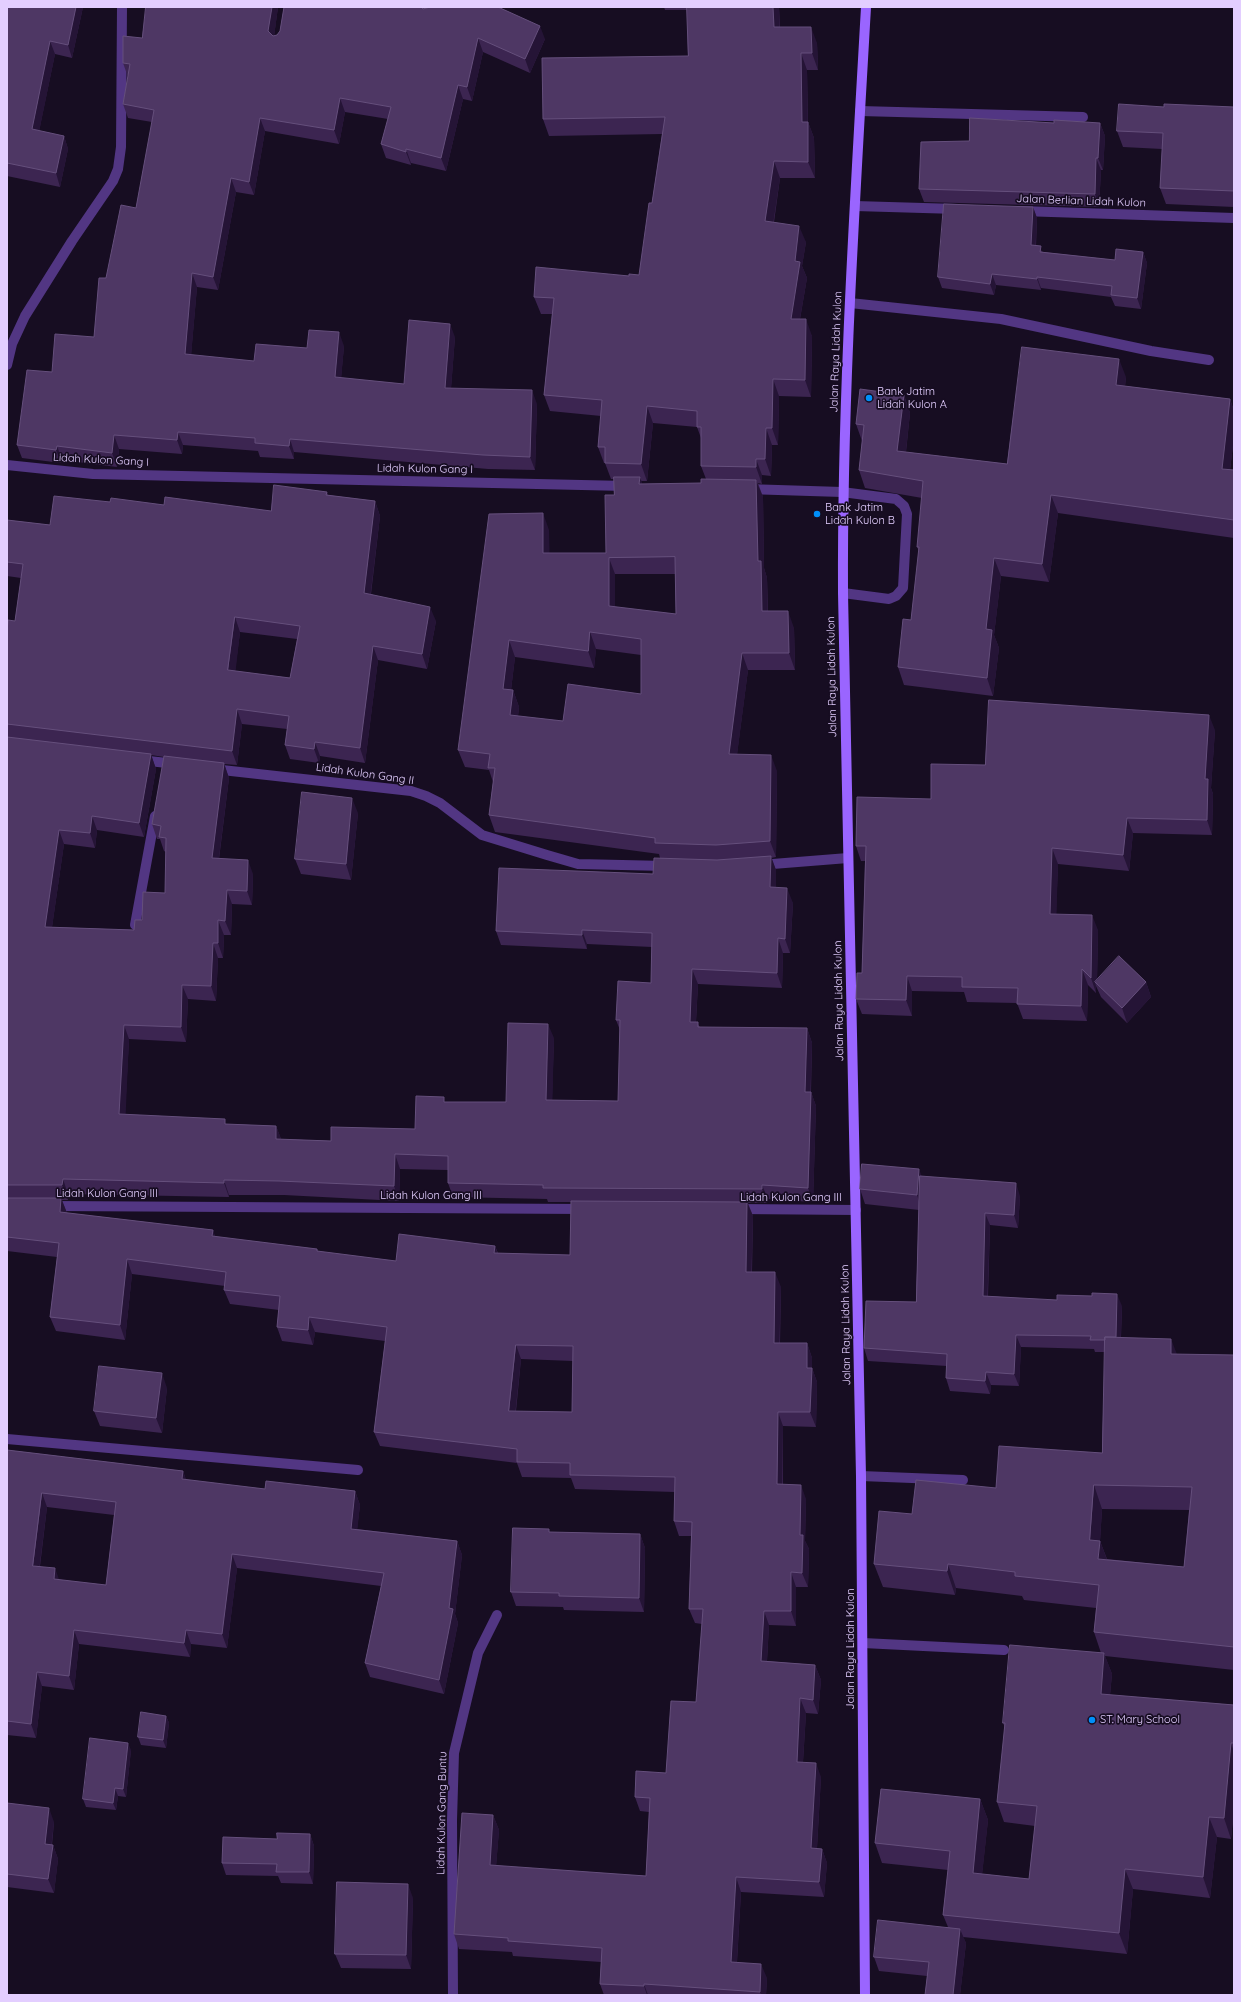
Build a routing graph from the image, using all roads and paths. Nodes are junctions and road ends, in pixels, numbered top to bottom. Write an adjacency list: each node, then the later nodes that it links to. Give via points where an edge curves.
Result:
1 (122, 7): 11 (street, via 121,147 118,169 113,181 25,316 12,344)
2 (866, 7): 3 (main road, Jalan Raya Lidah Kulon)
3 (860, 111): 4 (street); 5 (main road, Jalan Raya Lidah Kulon)
4 (1083, 117)
5 (855, 206): 6 (street); 9 (main road, Jalan Raya Lidah Kulon)
6 (966, 209)
7 (1013, 211): 8 (street, Jalan Berlian Lidah Kulon)
8 (1234, 218)
9 (850, 303): 10 (street, via 1001,318 1151,351); 15 (main road, Jalan Raya Lidah Kulon)
10 (1209, 360)
11 (7, 365)
12 (7, 465): 13 (street, Lidah Kulon Gang I, via 92,474)
13 (636, 486)
14 (739, 489): 15 (street)
15 (842, 492): 16 (main road, Jalan Raya Lidah Kulon); 16 (street, via 896,499 904,506 907,514 903,588 889,599)
16 (843, 594): 21 (main road, Jalan Raya Lidah Kulon)
17 (127, 758): 18 (street, via 164,767)
18 (183, 765)
19 (205, 768): 22 (street, Lidah Kulon Gang II, via 411,791 440,803 482,835 578,864)
20 (157, 807): 24 (street)
21 (848, 858): 23 (street); 28 (main road, Jalan Raya Lidah Kulon)
22 (677, 866)
23 (752, 866)
24 (135, 925)
25 (39, 1206): 26 (street, Lidah Kulon Gang III)
26 (594, 1209)
27 (729, 1209): 28 (street, Lidah Kulon Gang III)
28 (856, 1210): 31 (main road, Jalan Raya Lidah Kulon)
29 (7, 1438): 30 (street)
30 (358, 1470)
31 (861, 1476): 32 (street); 34 (main road, Jalan Raya Lidah Kulon)
32 (963, 1480)
33 (497, 1615): 36 (street, Lidah Kulon Gang Buntu, via 478,1652 454,1753)
34 (863, 1643): 35 (street); 37 (main road, Jalan Raya Lidah Kulon)
35 (1004, 1650)
36 (453, 1995)
37 (865, 1995)

